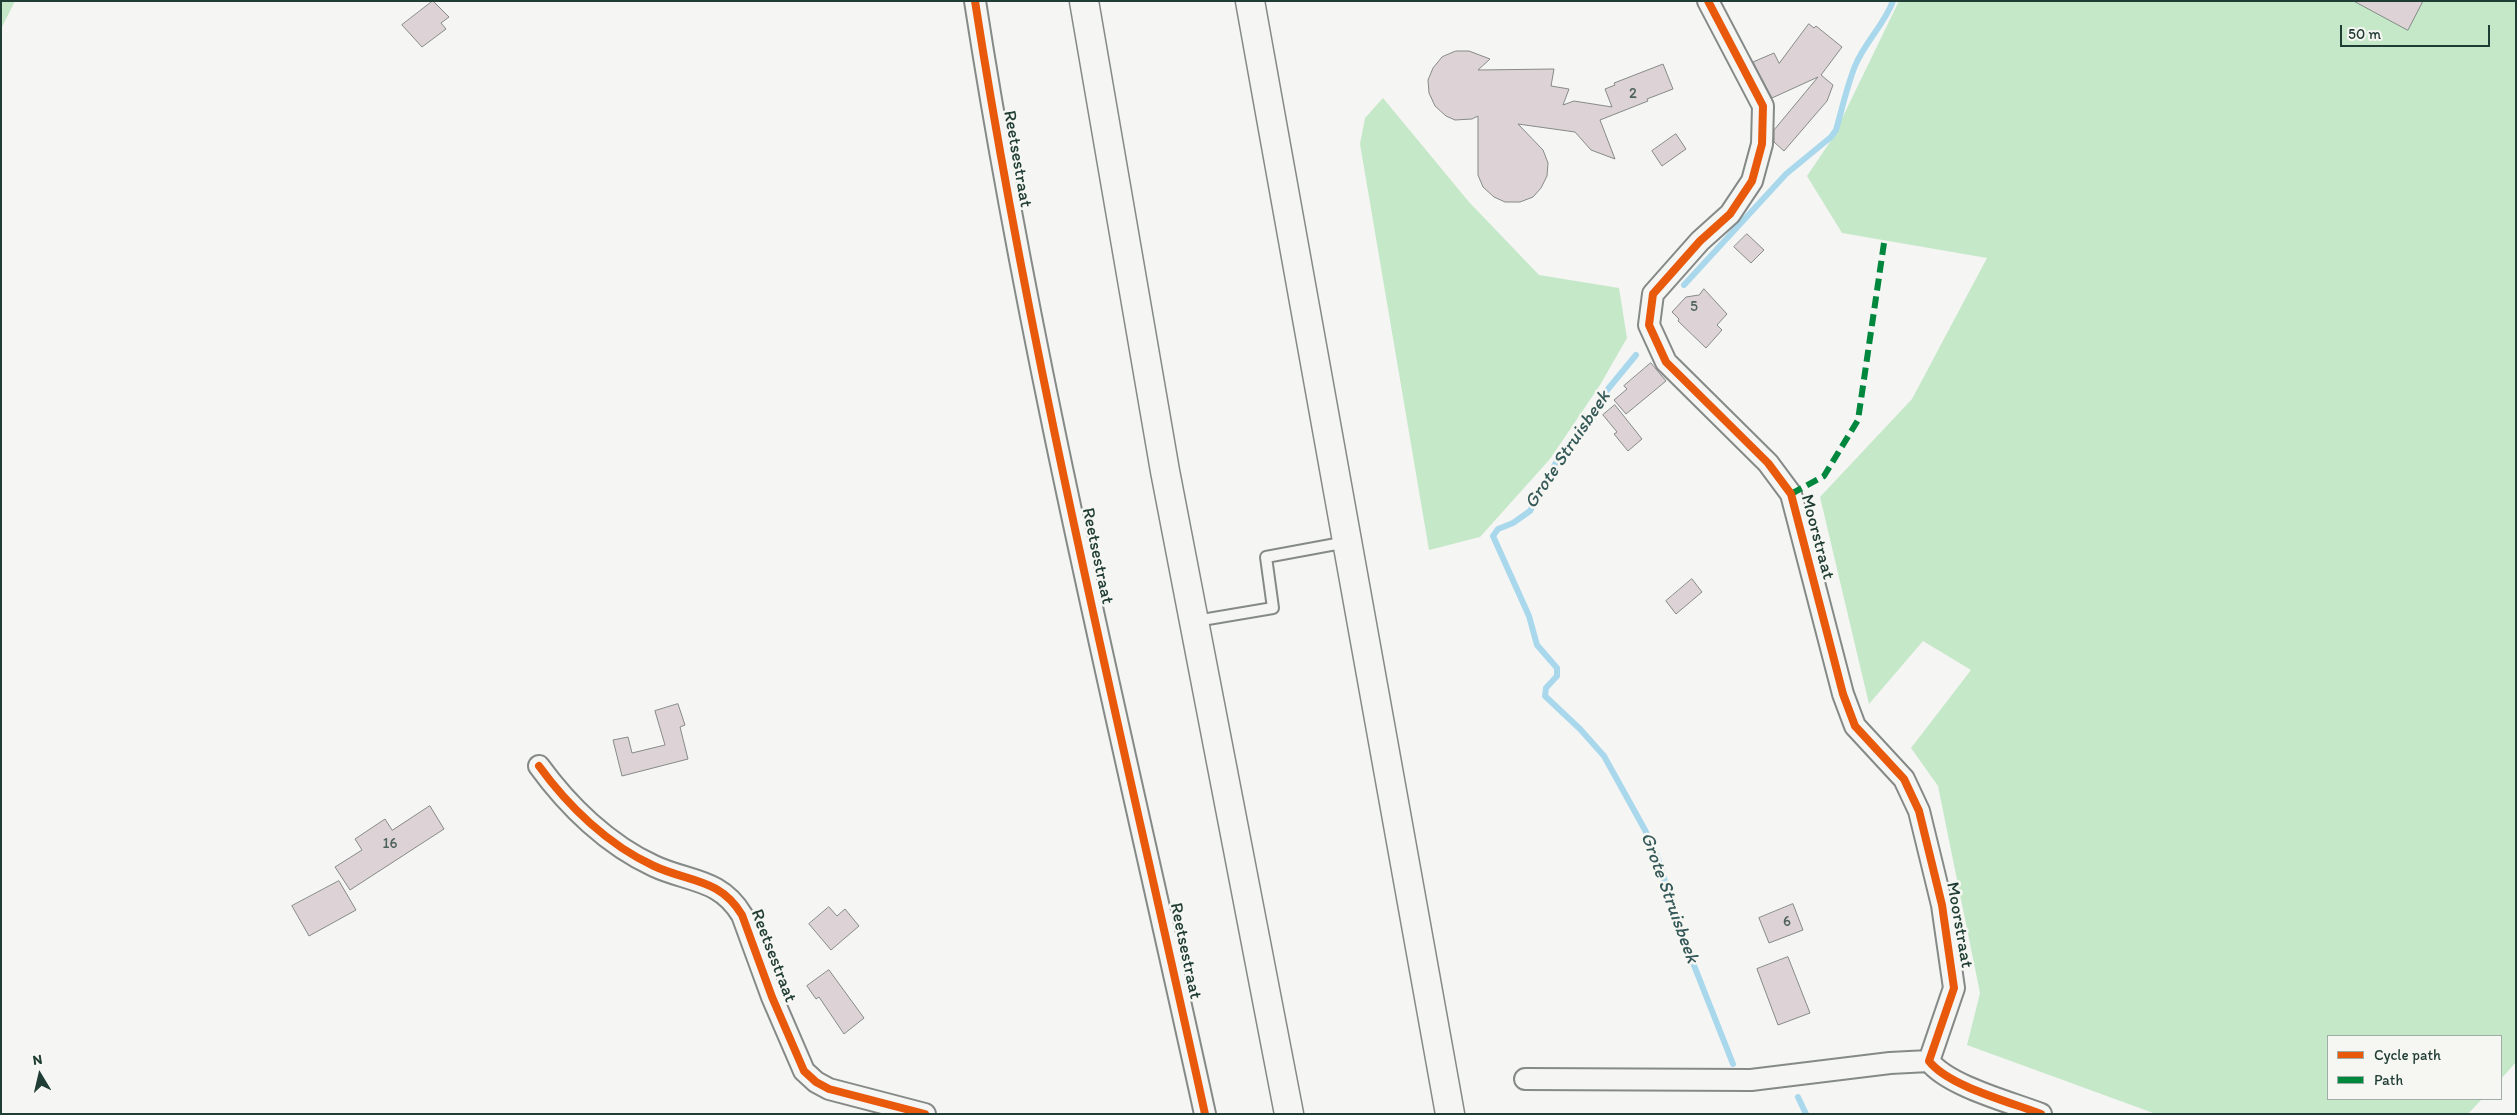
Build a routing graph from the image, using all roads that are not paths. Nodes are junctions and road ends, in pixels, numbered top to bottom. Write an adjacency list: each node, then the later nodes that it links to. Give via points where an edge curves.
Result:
1 (975, 1): 11 (street, Reetsestraat, via 1044,378)
2 (1084, 1): 6 (highway)
3 (1250, 1): 5 (highway)
4 (1708, 1): 8 (street, Moorstraat, via 1763,106 1762,144 1752,181 1730,214 1700,241 1653,294 1649,325 1666,362 1768,463 1791,494 1854,726 1904,779 1919,811 1942,905 1954,988)
5 (1348, 542): 6 (lane, via 1266,557 1273,608); 13 (highway)
6 (1194, 622): 12 (highway)
7 (539, 766): 10 (street, Reetsestraat, via 561,796 628,852 654,867 712,885 735,903 804,1071 816,1082 829,1089)
8 (1930, 1061): 9 (street, via 1890,1062 1751,1080); 14 (street, via 1937,1071 1954,1081)
9 (1525, 1078)
10 (924, 1114)
11 (1206, 1114)
12 (1289, 1114)
13 (1450, 1114)
14 (2041, 1114)

